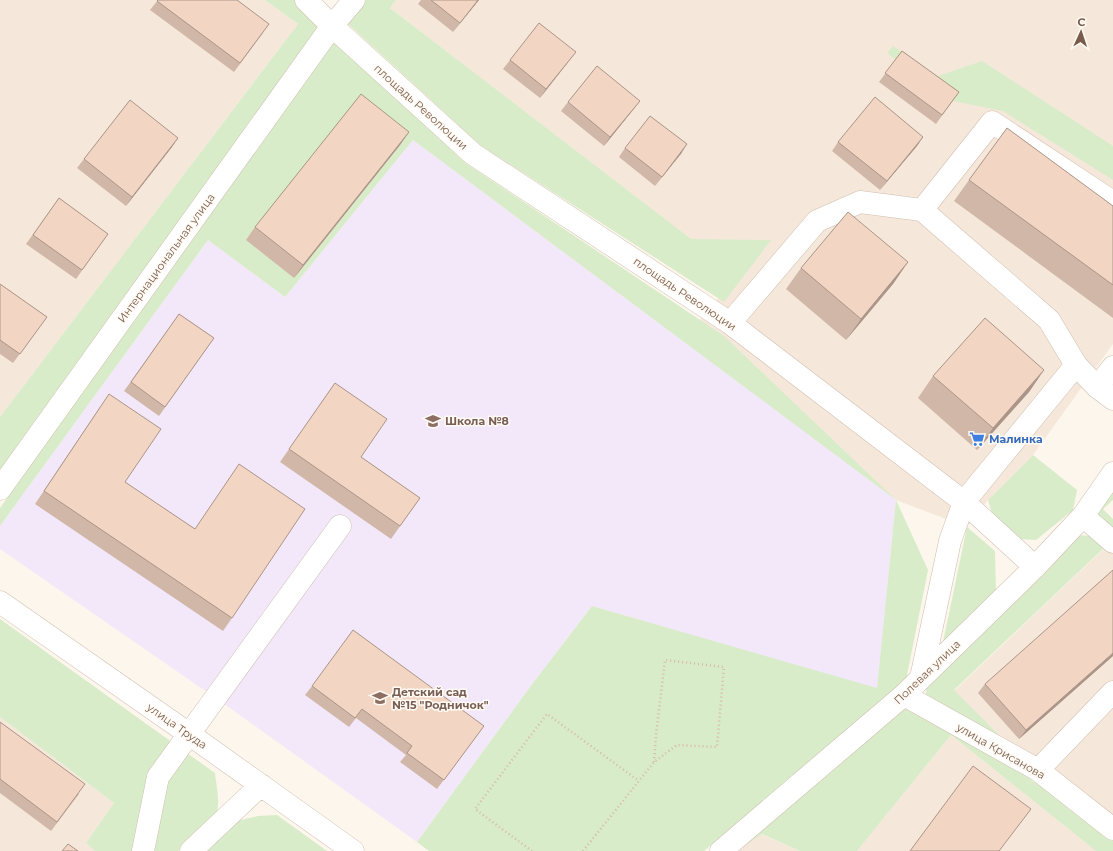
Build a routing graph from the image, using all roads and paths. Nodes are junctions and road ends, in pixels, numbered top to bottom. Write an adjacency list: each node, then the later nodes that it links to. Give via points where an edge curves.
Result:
1 (306, 0): 3 (street)
2 (354, 0): 3 (street, Интернациональная улица)
3 (332, 26): 6 (street, площадь Революции, via 473,154); 11 (street, Интернациональная улица)
4 (1113, 202): 5 (street, via 992,122)
5 (922, 210): 6 (street, via 860,202 817,221); 7 (street, via 1049,320)
6 (730, 323): 12 (street, площадь Революции)
7 (1076, 365): 9 (street); 12 (street)
8 (1113, 367): 9 (street)
9 (1105, 393)
10 (1113, 473): 13 (street, Полевая улица)
11 (0, 490)
12 (964, 502): 16 (street, площадь Революции); 18 (street, via 950,541)
13 (1083, 516): 15 (street); 16 (street, Полевая улица)
14 (340, 526): 21 (street)
15 (1113, 542)
16 (1035, 567): 18 (street, Полевая улица)
17 (0, 602): 21 (street, улица Труда)
18 (921, 678): 20 (street, Полевая улица)
19 (1113, 692): 23 (street)
20 (904, 695): 23 (street, улица Крисанова); 32 (street, Полевая улица)
21 (189, 734): 25 (street, улица Труда); 27 (street, via 158,777)
22 (654, 762): 22 (path, via 665,660 724,667 717,747 677,745); 24 (path)
23 (1038, 770): 26 (street, улица Крисанова)
24 (640, 780): 30 (path, via 547,714 475,809); 31 (path)
25 (262, 785): 28 (street); 29 (street, улица Труда)
26 (1113, 829)
27 (143, 851)
28 (191, 851)
29 (353, 851)
30 (532, 851)
31 (583, 851)
32 (721, 851)

